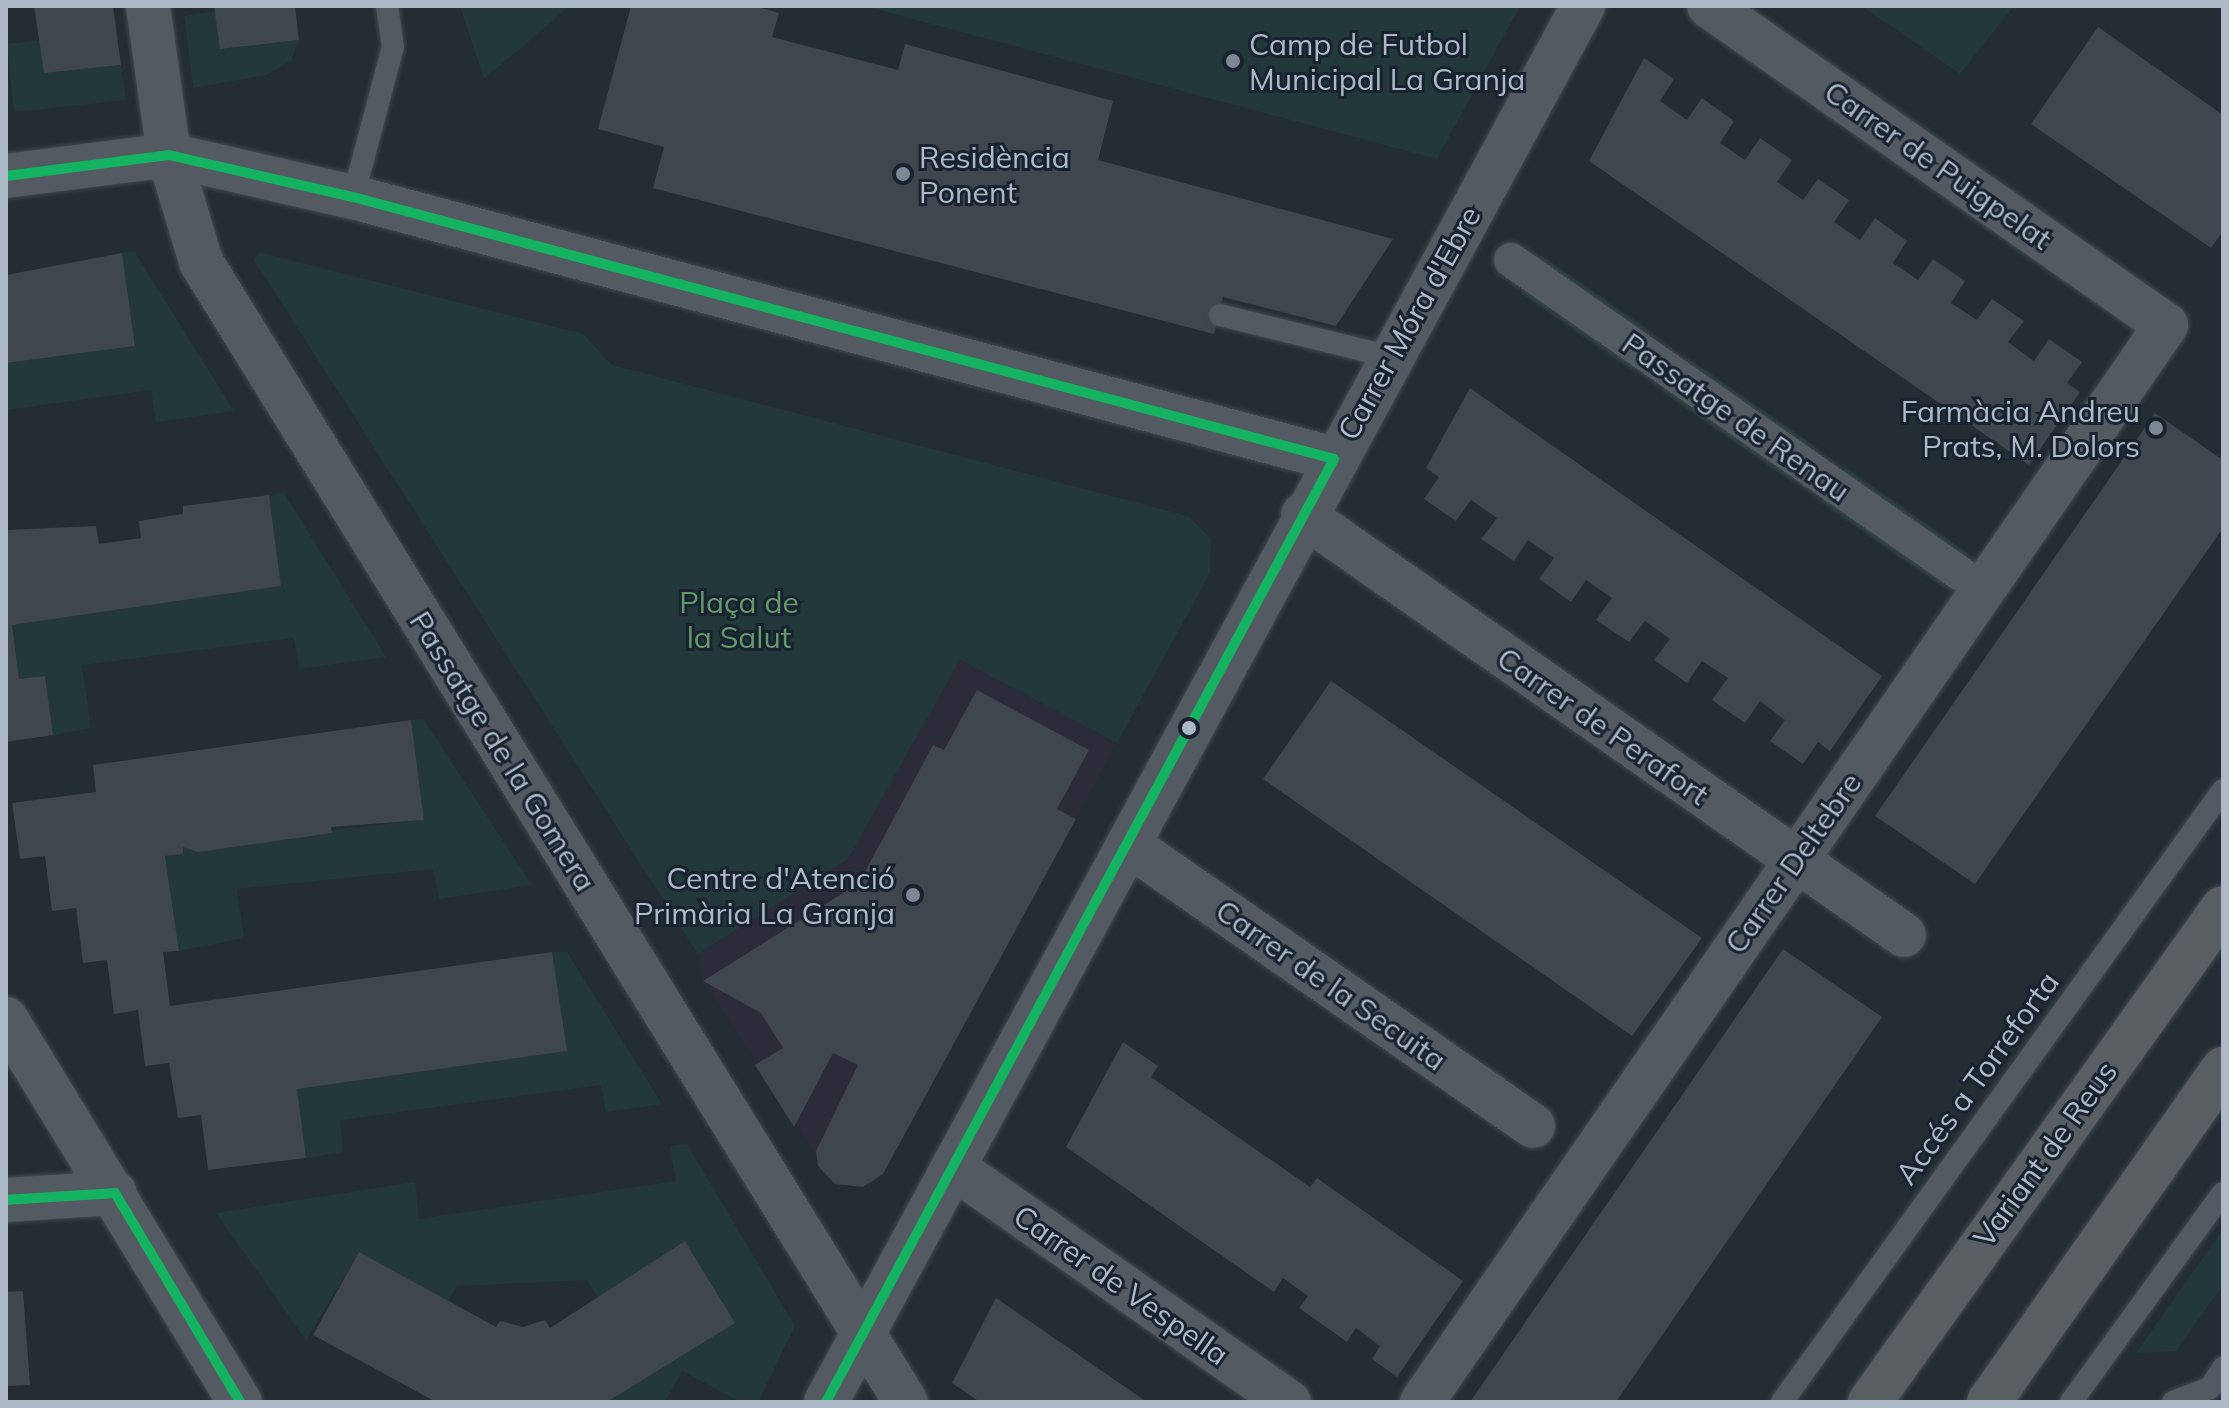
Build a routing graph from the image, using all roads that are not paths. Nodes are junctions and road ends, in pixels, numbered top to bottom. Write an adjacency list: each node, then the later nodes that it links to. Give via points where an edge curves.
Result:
1 (148, 6): 5 (street, Passatge de la Gomera)
2 (387, 6): 7 (lane, via 393,47)
3 (1583, 6): 11 (street, Carrer Móra d'Ebre)
4 (1709, 6): 10 (street, Carrer de Puigpelat)
5 (169, 155): 6 (street); 7 (street); 27 (street, Passatge de la Gomera, via 201,262)
6 (6, 176)
7 (353, 197): 12 (street)
8 (1511, 260): 14 (street, Passatge de Renau)
9 (1220, 315): 11 (lane)
10 (2166, 325): 17 (street, Carrer Deltebre)
11 (1391, 357): 12 (street, Carrer Móra d'Ebre)
12 (1334, 459): 13 (street, Carrer Móra d'Ebre)
13 (1303, 515): 16 (street, Carrer Móra d'Ebre); 17 (street, Carrer de Perafort)
14 (1961, 574)
15 (2223, 790): 35 (lane, Accés a Torreforta)
16 (1129, 845): 22 (street, Carrer de la Secuita); 23 (street, Carrer Móra d'Ebre)
17 (1794, 859): 19 (street, Carrer de Perafort); 34 (street, Carrer Deltebre)
18 (2223, 908): 36 (highway, Variant de Reus)
19 (1904, 935)
20 (6, 1019): 24 (street)
21 (2223, 1069): 37 (highway)
22 (1533, 1126)
23 (953, 1167): 27 (street, Carrer Móra d'Ebre); 33 (street, Carrer de Vespella)
24 (115, 1193): 26 (street); 30 (street)
25 (2223, 1193): 38 (lane)
26 (6, 1200)
27 (863, 1336): 31 (street, Carrer Móra d'Ebre); 32 (street, Passatge de la Gomera)
28 (2223, 1368): 29 (lane)
29 (2216, 1385): 39 (lane)
30 (240, 1402)
31 (826, 1402)
32 (906, 1402)
33 (1289, 1402)
34 (1422, 1402)
35 (1782, 1402)
36 (1870, 1402)
37 (1989, 1402)
38 (2071, 1402)
39 (2173, 1402)

